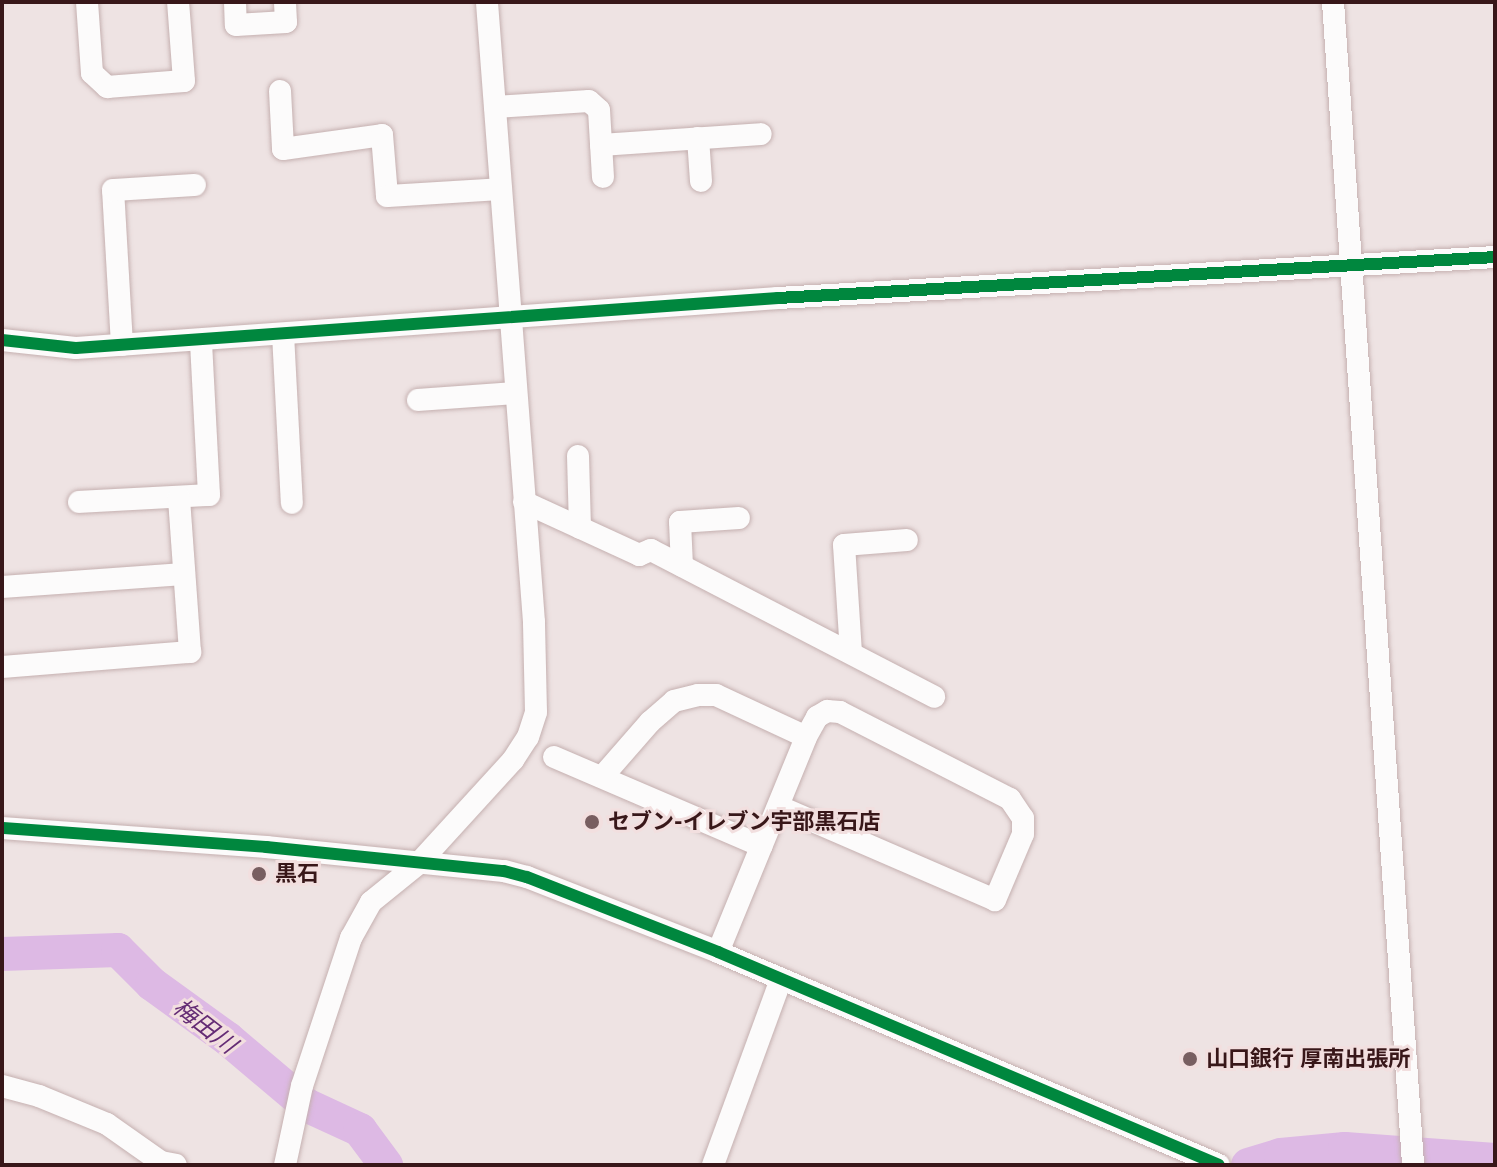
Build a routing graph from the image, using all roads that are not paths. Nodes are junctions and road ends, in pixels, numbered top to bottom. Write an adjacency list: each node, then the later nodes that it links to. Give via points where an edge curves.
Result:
1 (87, 2): 2 (street, via 92,73 107,87 184,81)
2 (178, 2)
3 (235, 2): 4 (street, via 236,25 286,22)
4 (285, 2)
5 (487, 2): 8 (street)
6 (1333, 2): 17 (street)
7 (280, 91): 15 (street, via 283,149 382,135 387,196)
8 (495, 107): 11 (street, via 589,101 599,110); 15 (street)
9 (761, 134): 10 (street)
10 (698, 138): 11 (street); 13 (street)
11 (601, 145): 12 (street)
12 (603, 177)
13 (701, 181)
14 (195, 185): 22 (street, via 113,190)
15 (501, 189): 18 (street)
16 (1495, 257): 17 (street)
17 (1351, 266): 18 (street); 49 (street)
18 (509, 317): 19 (street); 23 (street)
19 (283, 334): 21 (street); 29 (street)
20 (2, 340): 22 (street, via 76,348)
21 (201, 340): 22 (street); 26 (street, via 209,495)
22 (122, 345)
23 (515, 393): 24 (street); 28 (street)
24 (418, 401)
25 (578, 456): 31 (street)
26 (179, 497): 27 (street); 34 (street)
27 (79, 502)
28 (524, 502): 31 (street); 45 (street, via 536,712 513,760)
29 (292, 503)
30 (739, 518): 33 (street, via 680,522)
31 (580, 528): 33 (street, via 639,555 651,550)
32 (907, 540): 36 (street, via 844,545)
33 (682, 566): 36 (street)
34 (184, 574): 35 (street); 37 (street, via 190,652)
35 (2, 587)
36 (851, 653): 38 (street)
37 (2, 667)
38 (934, 697)
39 (806, 737): 41 (street, via 716,695 698,695 674,701); 42 (street); 42 (street, via 817,717 840,712 1010,799 1023,818 1023,834 995,900)
40 (554, 757): 41 (street)
41 (602, 777): 44 (street)
42 (778, 806): 44 (street)
43 (2, 828): 45 (street)
44 (762, 846): 46 (street)
45 (418, 864): 46 (street, via 527,877); 51 (street, via 371,902 351,938 299,1096)
46 (718, 952): 47 (street)
47 (781, 979): 52 (street); 53 (street)
48 (2, 1086): 50 (street, via 107,1124 161,1162)
49 (1413, 1153)
50 (176, 1165)
51 (285, 1165)
52 (713, 1165)
53 (1218, 1165)

